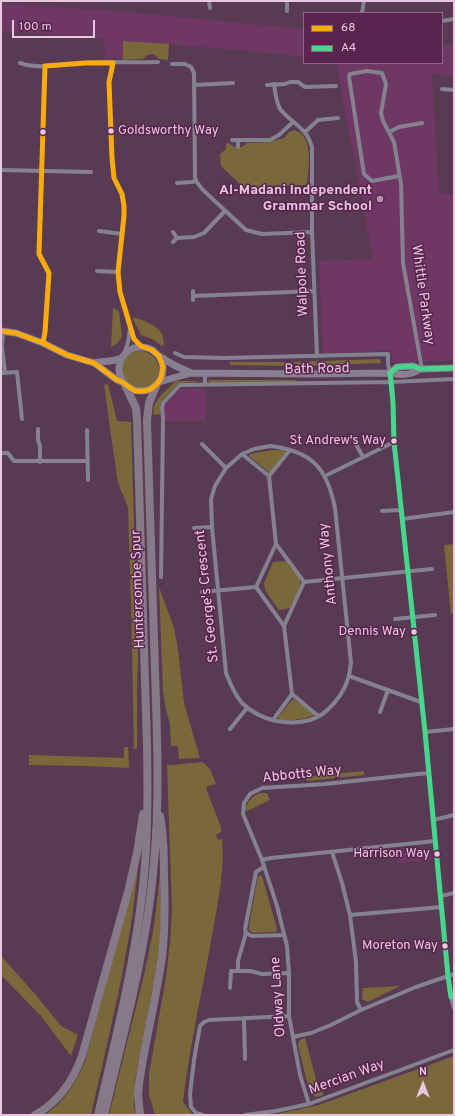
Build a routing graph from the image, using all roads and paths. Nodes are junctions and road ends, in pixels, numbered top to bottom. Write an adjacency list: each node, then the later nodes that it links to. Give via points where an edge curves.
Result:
1 (210, 1): 4 (street)
2 (287, 1): 5 (street)
3 (364, 1): 6 (street)
4 (210, 8)
5 (287, 11)
6 (362, 12)
7 (454, 19): 8 (street)
8 (443, 21)
9 (158, 62): 11 (street, via 150,60)
10 (20, 63): 13 (street)
11 (113, 63): 13 (street); 39 (street, via 109,82 112,158 114,178 122,194 124,206)
12 (172, 64): 17 (street, via 185,64 191,67 194,73)
13 (44, 66): 30 (street)
14 (233, 83): 17 (street)
15 (274, 84): 16 (street); 18 (street, via 298,82 305,87); 22 (street, Walpole Road, via 280,108)
16 (267, 85)
17 (194, 86): 33 (street)
18 (336, 86)
19 (442, 89): 20 (street)
20 (454, 90)
21 (338, 118): 24 (street, via 318,120)
22 (293, 122): 24 (street, Walpole Road); 27 (street, via 270,140)
23 (422, 123): 25 (street, via 399,127)
24 (305, 132): 38 (street, Walpole Road, via 312,147)
25 (389, 132): 32 (street, Whittle Parkway, via 394,142); 32 (street, Whittle Parkway, via 382,121 381,113 386,84 382,72 350,74 348,77 364,174 372,181)
26 (232, 140): 27 (street)
27 (238, 140): 28 (street)
28 (238, 147)
29 (1, 170): 30 (street)
30 (42, 170): 31 (street); 48 (street, via 39,254 49,274)
31 (91, 172)
32 (399, 176): 56 (street, Whittle Parkway, via 403,263)
33 (196, 181): 34 (street); 35 (street)
34 (177, 182)
35 (225, 211): 38 (street, via 246,230 262,234); 40 (street, via 204,233 194,237)
36 (98, 231): 39 (street)
37 (173, 232): 40 (street)
38 (312, 232): 44 (street, Walpole Road)
39 (122, 234): 43 (street)
40 (177, 238): 41 (street)
41 (173, 242)
42 (97, 271): 43 (street)
43 (118, 272): 46 (street, via 120,292)
44 (314, 291): 45 (street); 53 (street, Walpole Road)
45 (193, 296)
46 (130, 328): 49 (street, via 135,341); 51 (street, via 130,337)
47 (2, 331): 48 (main road, via 16,333); 58 (street)
48 (43, 343): 54 (main road, via 67,355)
49 (144, 347): 51 (main road, via 133,348); 52 (main road)
50 (175, 353): 53 (street, via 184,357 225,358)
51 (122, 356): 54 (main road, via 112,361); 64 (main road, via 118,372)
52 (159, 356): 59 (main road, Bath Road); 63 (main road, via 163,370)
53 (317, 356): 57 (street, via 388,354)
54 (94, 362): 64 (main road)
55 (454, 368): 56 (main road, Bath Road)
56 (421, 369): 57 (main road, Bath Road, via 413,374)
57 (390, 372): 60 (main road, Bath Road); 62 (street)
58 (3, 373): 66 (street, via 17,372)
59 (191, 373): 60 (main road, Bath Road); 63 (main road, Bath Road)
60 (205, 373): 65 (street)
61 (454, 379): 62 (street, Bath Road)
62 (392, 382): 65 (street, Bath Road); 70 (street)
63 (158, 383): 64 (main road, via 151,389 141,392); 114 (highway, Huntercombe Spur, via 149,404 147,420)
64 (124, 384): 113 (highway, Huntercombe Spur, via 136,408 137,418)
65 (205, 385): 91 (street, Bath Road, via 180,385 162,406)
66 (22, 419)
67 (38, 429): 77 (street)
68 (87, 430): 76 (street)
69 (352, 437): 75 (street)
70 (394, 442): 75 (street); 82 (street)
71 (202, 444): 78 (street)
72 (290, 450): 74 (street, St. George's Crescent, via 270,446); 79 (street); 80 (street, St. George's Crescent, via 315,463)
73 (1, 453): 77 (street, via 8,453 14,461)
74 (242, 454): 78 (street, St. George's Crescent); 79 (street)
75 (363, 457): 80 (street)
76 (87, 461): 77 (street); 81 (street)
77 (40, 462)
78 (226, 468): 86 (street, St. George's Crescent, via 213,492)
79 (269, 476): 88 (street)
80 (325, 476): 92 (street, Anthony Way, via 332,491 335,508)
81 (88, 480)
82 (401, 510): 83 (street); 85 (street)
83 (382, 511)
84 (454, 512): 85 (street)
85 (402, 519): 90 (street)
86 (212, 526): 87 (street); 95 (street, St. George's Crescent)
87 (194, 528)
88 (276, 544): 93 (street); 94 (street)
89 (432, 569): 90 (street)
90 (408, 572): 92 (street); 98 (street)
91 (161, 576)
92 (342, 579): 93 (street); 101 (street, Anthony Way, via 351,663)
93 (304, 582): 100 (street)
94 (256, 587): 95 (street); 100 (street)
95 (218, 591): 96 (street); 105 (street, St. George's Crescent, via 226,673 233,690)
96 (202, 592)
97 (435, 615): 98 (street)
98 (413, 618): 99 (street); 104 (street)
99 (395, 619)
100 (284, 626): 103 (street)
101 (349, 676): 102 (street); 107 (street, St. George's Crescent, via 341,694)
102 (388, 690): 104 (street); 106 (street)
103 (292, 694): 107 (street); 108 (street)
104 (421, 702): 111 (street)
105 (247, 708): 108 (street, St. George's Crescent); 109 (street)
106 (380, 712)
107 (318, 716): 108 (street, St. George's Crescent, via 298,722)
108 (273, 720)
109 (230, 729)
110 (454, 729): 111 (street)
111 (425, 732): 112 (street)
112 (428, 773): 116 (street); 119 (street, Abbotts Way, via 262,788 250,794 244,803 243,814)
113 (148, 785): 140 (highway, via 132,872 82,1056 71,1081 61,1095 50,1106); 141 (highway, via 147,841 139,916 128,981)
114 (157, 795): 142 (highway, via 154,862 145,938); 143 (highway, via 164,853 164,936 139,1084)
115 (454, 815): 116 (street)
116 (433, 820): 117 (street)
117 (436, 841): 118 (street); 122 (street)
118 (332, 852): 119 (street); 124 (street)
119 (262, 860): 120 (street, Oldway Lane)
120 (264, 867): 125 (street, via 256,872); 126 (street, Oldway Lane)
121 (454, 893): 122 (street)
122 (441, 896): 123 (street)
123 (442, 907): 124 (street); 130 (street)
124 (350, 915): 133 (street, via 356,962 357,1002)
125 (246, 933): 126 (street, via 252,936); 127 (street)
126 (284, 935): 128 (street, Oldway Lane)
127 (238, 968)
128 (288, 974): 131 (street, via 231,971); 134 (street, Oldway Lane)
129 (454, 974): 130 (street)
130 (448, 976): 132 (street); 133 (street, via 416,986)
131 (230, 988)
132 (454, 1008)
133 (361, 1010): 136 (street, via 331,1025)
134 (289, 1016): 135 (street); 136 (street, Oldway Lane)
135 (244, 1018): 138 (street); 144 (street, via 209,1020 200,1026 190,1107)
136 (293, 1038): 139 (street, Oldway Lane)
137 (454, 1050): 139 (street, Mercian Way)
138 (245, 1059)
139 (309, 1104): 145 (street, Mercian Way)
140 (35, 1115)
141 (98, 1115)
142 (104, 1115)
143 (140, 1115)
144 (203, 1115)
145 (245, 1115)

